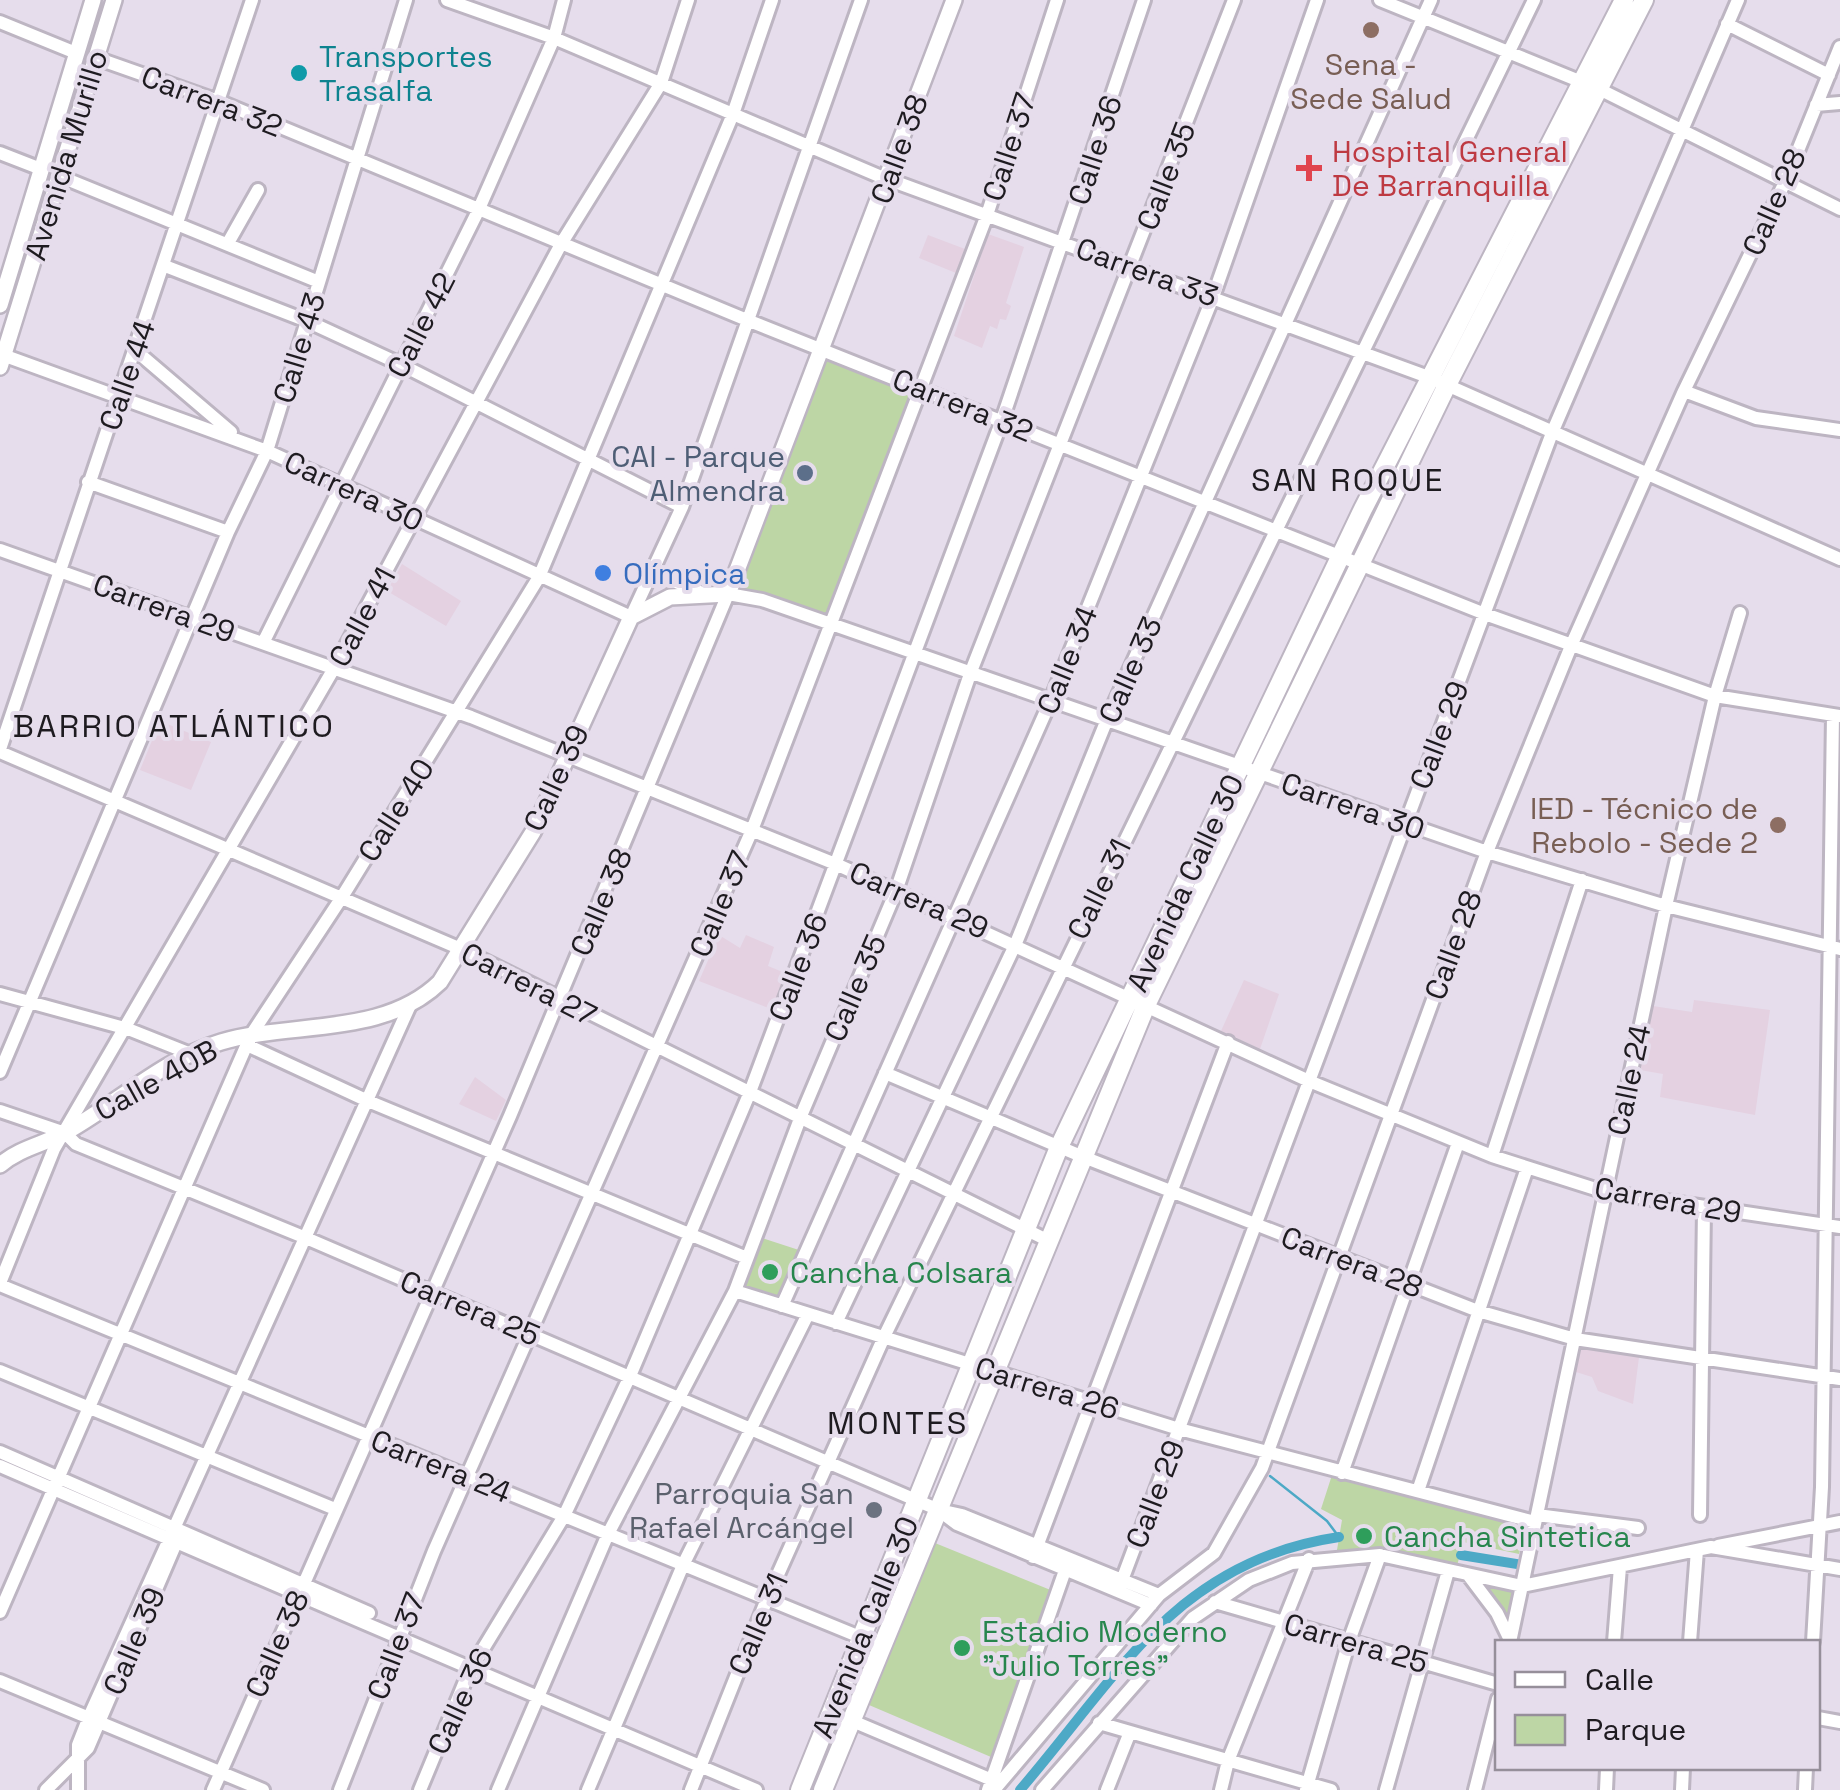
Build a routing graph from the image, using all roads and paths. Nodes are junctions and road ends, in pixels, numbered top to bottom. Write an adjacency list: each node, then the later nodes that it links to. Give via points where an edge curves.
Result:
1 (92, 0): 27 (main road, Avenida Murillo)
2 (114, 0): 28 (main road, Avenida Murillo)
3 (252, 0): 32 (street, Calle 44)
4 (406, 0): 39 (street, Calle 43)
5 (447, 0): 24 (street, Carrera 33)
6 (564, 0): 24 (street, Calle 42)
7 (688, 0): 30 (street, Calle 41)
8 (772, 0): 35 (street, Calle 40)
9 (861, 0): 37 (street, Calle 39)
10 (954, 0): 42 (main road, Calle 38)
11 (1057, 0): 47 (street, Calle 37)
12 (1144, 0): 49 (street, Calle 36)
13 (1234, 0): 53 (street, Calle 35)
14 (1316, 0): 56 (street, Calle 34)
15 (1380, 0): 21 (street)
16 (1431, 0): 21 (street, Calle 33)
17 (1534, 0): 26 (street, Calle 31)
18 (1624, 0): 31 (highway, Avenida Calle 30)
19 (1644, 0): 31 (highway, Avenida Calle 30)
20 (1738, 0): 23 (street, Calle 29)
21 (1422, 16): 26 (street); 60 (street, Calle 33)
22 (0, 22): 27 (street)
23 (1727, 24): 29 (street); 36 (street, Calle 29)
24 (554, 38): 30 (street, Carrera 33); 46 (street, Calle 42)
25 (1840, 47): 29 (street, Calle 28)
26 (1509, 50): 31 (street); 63 (street, Calle 31)
27 (76, 53): 40 (main road, Avenida Murillo)
28 (96, 58): 32 (street, Carrera 32); 41 (main road, Avenida Murillo)
29 (1829, 75): 34 (street, Calle 28)
30 (661, 83): 35 (street, Carrera 33); 51 (street, Calle 41)
31 (1591, 86): 36 (street); 66 (highway, Avenida Calle 30)
32 (218, 101): 39 (street, Carrera 32); 48 (street, Calle 44)
33 (1840, 104): 34 (street)
34 (1816, 105): 43 (street, Calle 28)
35 (733, 114): 37 (street, Carrera 33); 55 (street, Calle 40)
36 (1680, 127): 43 (street); 73 (street, Calle 29)
37 (810, 147): 42 (street, Carrera 33); 58 (street, Calle 39)
38 (0, 153): 40 (street)
39 (358, 158): 46 (street, Carrera 32); 54 (street, Calle 43)
40 (41, 169): 57 (main road, Avenida Murillo)
41 (59, 176): 48 (street); 64 (main road, Avenida Murillo)
42 (890, 179): 47 (street, Carrera 33); 61 (main road, Calle 38)
43 (1786, 180): 45 (street); 68 (street, Calle 28)
44 (258, 190): 50 (street)
45 (1840, 209)
46 (478, 211): 51 (street, Carrera 32); 65 (street, Calle 42)
47 (987, 215): 49 (street, Carrera 33); 67 (street, Calle 37)
48 (180, 223): 50 (street); 52 (street, Calle 44)
49 (1064, 242): 53 (street, Carrera 33); 71 (street, Calle 36)
50 (228, 243): 54 (street)
51 (561, 244): 55 (street, Carrera 32); 70 (street, Calle 41)
52 (165, 266): 59 (street); 62 (street, Calle 44)
53 (1132, 267): 56 (street, Carrera 33); 75 (street, Calle 35)
54 (319, 282): 59 (street, Calle 43)
55 (662, 284): 58 (street, Carrera 32); 77 (street, Calle 40)
56 (1213, 297): 60 (street, Carrera 33); 79 (street, Calle 34)
57 (0, 305)
58 (747, 320): 61 (street, Carrera 32); 83 (street, Calle 39)
59 (307, 321): 65 (street); 76 (street, Calle 43)
60 (1287, 324): 63 (street, Carrera 33); 82 (street, Calle 33)
61 (822, 348): 67 (street, Carrera 32); 94 (main road, Calle 38)
62 (135, 350): 69 (street, Calle 44); 74 (street)
63 (1366, 352): 66 (street, Carrera 33); 86 (street, Calle 31)
64 (1, 359): 69 (street, Carrera 30)
65 (400, 364): 70 (street); 81 (street, Calle 42)
66 (1439, 381): 73 (street, Carrera 33); 88 (highway, Avenida Calle 30)
67 (922, 388): 71 (street, Carrera 32); 99 (street, Calle 37)
68 (1684, 390): 72 (street, via 1756,418); 78 (street, Calle 28)
69 (120, 394): 74 (street, Carrera 30); 80 (street, Calle 44)
70 (477, 402): 77 (street); 84 (street, Calle 41)
71 (1002, 420): 75 (street, Carrera 32); 102 (street, Calle 36)
72 (1840, 430)
73 (1552, 433): 78 (street, Carrera 33); 96 (street, Calle 29)
74 (240, 440): 76 (street, Carrera 30)
75 (1057, 444): 79 (street, Carrera 32); 104 (street, Calle 35)
76 (267, 451): 81 (street, Carrera 30); 85 (street, Calle 43)
77 (589, 461): 83 (street); 91 (street, Calle 40)
78 (1646, 475): 89 (street, Carrera 33); 101 (street, Calle 28)
79 (1141, 479): 82 (street, Carrera 32); 106 (street, Calle 34)
80 (88, 482): 85 (street); 90 (street, Calle 44)
81 (342, 484): 84 (street, Carrera 30); 100 (street, Calle 42)
82 (1204, 504): 86 (street, Carrera 32); 109 (street, Calle 33)
83 (682, 507): 97 (street, Calle 39)
84 (414, 519): 91 (street, Carrera 30); 103 (street, Calle 41)
85 (228, 532): 98 (street, Calle 43)
86 (1275, 532): 88 (street, Carrera 32); 110 (street, Calle 31)
87 (0, 550): 90 (street, Carrera 29)
88 (1350, 560): 96 (street, Carrera 32); 113 (highway, Avenida Calle 30)
89 (1840, 560)
90 (59, 571): 98 (street, Carrera 29); 111 (street, Calle 44)
91 (539, 576): 97 (street, Carrera 30); 107 (street, Calle 40)
92 (664, 578): 93 (street, Carrera 30)
93 (702, 593): 94 (main road, Carrera 30); 97 (main road, Carrera 30, via 656,602)
94 (728, 594): 99 (street, Carrera 30); 114 (street, Calle 38)
95 (1740, 613): 105 (street, Calle 24)
96 (1485, 614): 101 (street, Carrera 32); 116 (street, Calle 29)
97 (631, 617): 112 (main road, Calle 39)
98 (194, 618): 100 (street, Carrera 29); 115 (street, Calle 43)
99 (830, 626): 102 (street, Carrera 30); 117 (street, Calle 37)
100 (263, 643): 103 (street, Carrera 29)
101 (1571, 646): 105 (street, Carrera 32); 119 (street, Calle 28)
102 (916, 656): 104 (street, Carrera 30); 120 (street, Calle 36)
103 (333, 670): 107 (street, Carrera 29); 118 (street, Calle 41)
104 (970, 674): 106 (street, Carrera 30); 122 (street, Calle 35)
105 (1715, 696): 108 (street, Carrera 32); 124 (street, Calle 24)
106 (1050, 702): 109 (street, Carrera 30); 125 (street, Calle 34)
107 (457, 712): 112 (street, Carrera 29); 123 (street, Calle 40)
108 (1837, 716): 127 (street)
109 (1106, 722): 110 (street, Carrera 30); 126 (street, Calle 33)
110 (1170, 744): 113 (street, Carrera 30); 129 (street, Calle 31)
111 (0, 750): 115 (street, Carrera 27)
112 (567, 758): 114 (street, Carrera 29); 128 (main road, Calle 39, via 533,832)
113 (1247, 771): 116 (street, Carrera 30); 132 (highway, Avenida Calle 30)
114 (648, 790): 117 (street, Carrera 29); 131 (street, Calle 38)
115 (115, 800): 118 (street, Carrera 27); 133 (street, Calle 43)
116 (1406, 824): 119 (street, Carrera 30); 142 (street, Calle 29)
117 (752, 830): 120 (street, Carrera 29); 138 (street, Calle 37)
118 (230, 848): 123 (street, Carrera 27); 135 (street, Calle 41)
119 (1487, 852): 121 (street, Carrera 30); 148 (street, Calle 28)
120 (838, 864): 122 (street, Carrera 29); 143 (street, Calle 36)
121 (1582, 880): 124 (street, Carrera 30); 156 (street)
122 (896, 890): 125 (street, Carrera 29); 147 (street, Calle 35)
123 (342, 897): 128 (street, Carrera 27); 136 (street, Calle 40)
124 (1666, 906): 127 (street, Carrera 30); 162 (street, Calle 24)
125 (958, 918): 126 (street, Carrera 29); 141 (street, Calle 34)
126 (1016, 943): 129 (street, Carrera 29); 144 (street, Calle 33)
127 (1836, 948): 167 (street)
128 (462, 949): 131 (street, Carrera 27); 134 (main road, Calle 39, via 440,982)
129 (1063, 965): 132 (street, Carrera 29); 149 (street, Calle 31)
130 (0, 994): 133 (street)
131 (560, 998): 138 (street, Carrera 27); 154 (street, Calle 38)
132 (1139, 1000): 137 (street, Carrera 29); 153 (highway, Avenida Calle 30); 155 (highway, Avenida Calle 30)
133 (30, 1003): 135 (street); 140 (street, Calle 43)
134 (410, 1006): 136 (main road, Calle 40B); 145 (street, Calle 39)
135 (128, 1030): 139 (street); 150 (street, Calle 41)
136 (249, 1040): 139 (main road, Calle 40B); 145 (street); 160 (street, Calle 40)
137 (1228, 1042): 142 (street, Carrera 29); 161 (street)
138 (657, 1050): 143 (street, Carrera 27); 163 (street, Calle 37)
139 (191, 1054): 150 (main road, Calle 40B)
140 (0, 1072)
141 (885, 1074): 144 (street, Carrera 28); 151 (street, Calle 34)
142 (1310, 1081): 148 (street, Carrera 29); 166 (street, Calle 29)
143 (750, 1092): 147 (street, Carrera 27); 170 (street, Calle 36)
144 (940, 1096): 149 (street, Carrera 28); 159 (street, Calle 33)
145 (368, 1102): 154 (street); 171 (street, Calle 39)
146 (0, 1111): 150 (street, Carrera 25)
147 (801, 1116): 151 (street, Carrera 27); 174 (street, Calle 35)
148 (1391, 1116): 152 (street, Carrera 29); 173 (street, Calle 28)
149 (989, 1117): 153 (street, Carrera 28); 164 (street, Calle 31)
150 (65, 1134): 157 (main road); 160 (street, Carrera 25); 176 (street, Calle 41)
151 (852, 1142): 159 (street, Carrera 27); 179 (street, Calle 34)
152 (1458, 1143): 156 (street, Carrera 29); 175 (street)
153 (1059, 1146): 155 (street, Carrera 28); 169 (highway, Avenida Calle 30)
154 (495, 1150): 163 (street); 178 (street, Calle 38)
155 (1082, 1156): 161 (street, Carrera 28); 172 (highway, Avenida Calle 30)
156 (1492, 1156): 158 (street, Carrera 29)
157 (0, 1165)
158 (1526, 1168): 162 (street, Carrera 29); 180 (street)
159 (905, 1169): 164 (street, Carrera 27); 182 (street, Calle 33)
160 (185, 1190): 171 (street, Carrera 25); 184 (street, Calle 40)
161 (1169, 1190): 166 (street, Carrera 28); 196 (street)
162 (1605, 1192): 165 (street, Carrera 29); 186 (street, Calle 24)
163 (595, 1193): 170 (street); 183 (street, Calle 37)
164 (954, 1193): 169 (street, Carrera 27); 185 (street, Calle 31)
165 (1704, 1208): 167 (street, Carrera 29); 187 (street)
166 (1256, 1224): 173 (street, Carrera 28); 199 (street, Calle 29)
167 (1824, 1225): 168 (street, Carrera 29); 192 (street)
168 (1840, 1227)
169 (1024, 1228): 172 (street, Carrera 27); 188 (highway, Avenida Calle 30)
170 (690, 1234): 174 (street); 191 (street, Calle 36)
171 (306, 1238): 178 (street, Carrera 25); 194 (street, Calle 39)
172 (1048, 1240): 190 (highway, Avenida Calle 30)
173 (1338, 1256): 175 (street, Carrera 28); 202 (street, Calle 28)
174 (747, 1258): 177 (street, Calle 35)
175 (1407, 1283): 180 (street, Carrera 28); 206 (street)
176 (0, 1284): 184 (street, Carrera 24)
177 (735, 1291): 179 (street, Carrera 26); 195 (street, Calle 35)
178 (432, 1292): 183 (street, Carrera 25); 200 (street, Calle 38)
179 (782, 1306): 181 (street, Carrera 26)
180 (1478, 1310): 186 (street, Carrera 28); 209 (street)
181 (808, 1314): 182 (street, Carrera 26); 198 (street)
182 (836, 1323): 185 (street, Carrera 26)
183 (532, 1334): 191 (street, Carrera 25); 207 (street, Calle 37)
184 (122, 1337): 194 (street, Carrera 24); 197 (street, Calle 40)
185 (884, 1337): 188 (street, Carrera 26); 204 (street, Calle 31)
186 (1575, 1340): 187 (street, Carrera 28); 215 (street, Calle 24)
187 (1700, 1360): 192 (street, Carrera 28); 213 (street)
188 (973, 1365): 190 (street, Carrera 26); 210 (highway, Avenida Calle 30)
189 (0, 1371): 197 (street)
190 (994, 1372): 196 (street, Carrera 26); 212 (highway, Avenida Calle 30)
191 (630, 1376): 195 (street, Carrera 25); 214 (street, Calle 36)
192 (1823, 1376): 193 (street, Carrera 28); 216 (street)
193 (1840, 1379)
194 (242, 1384): 200 (street, Carrera 24); 203 (street, Calle 39)
195 (681, 1398): 198 (street, Carrera 25); 220 (street, Calle 35)
196 (1091, 1402): 199 (street, Carrera 26); 223 (street)
197 (89, 1404): 203 (street); 208 (street, Calle 40)
198 (750, 1428): 204 (street, Carrera 25); 228 (street)
199 (1179, 1429): 202 (street, Carrera 26); 235 (street, Calle 29)
200 (368, 1436): 207 (street, Carrera 24); 211 (street, Calle 38)
201 (0, 1452): 208 (street)
202 (1268, 1454): 206 (street, Carrera 26); 238 (street, Calle 28, via 1214,1553)
203 (210, 1456): 211 (street); 219 (street, Calle 39)
204 (830, 1460): 210 (street, Carrera 25); 237 (street, Calle 31)
205 (0, 1466): 208 (street)
206 (1342, 1473): 209 (street, Carrera 26)
207 (468, 1477): 214 (street, Carrera 24); 242 (street, Calle 37)
208 (56, 1483): 219 (street); 240 (street, Calle 40)
209 (1418, 1491): 215 (street, Carrera 26)
210 (916, 1500): 212 (street, Carrera 25); 243 (highway, Avenida Calle 30)
211 (335, 1509): 236 (street, Calle 38)
212 (940, 1510): 223 (street, Carrera 25); 250 (highway, Avenida Calle 30)
213 (1700, 1515)
214 (564, 1516): 220 (street, Carrera 24); 252 (street, Calle 36)
215 (1536, 1518): 218 (street, Carrera 26); 234 (street, Calle 24)
216 (1820, 1521): 217 (street); 221 (street); 230 (street)
217 (1840, 1522)
218 (1638, 1528)
219 (177, 1531): 236 (street); 257 (street, Calle 39)
220 (608, 1534): 228 (street, Carrera 24); 255 (street, Calle 35)
221 (1770, 1535): 222 (street); 225 (street)
222 (1704, 1548): 225 (street); 229 (street); 247 (street)
223 (1035, 1552): 227 (street, Carrera 25)
224 (1380, 1555): 226 (street); 232 (street); 249 (street)
225 (1769, 1558): 230 (street)
226 (1309, 1560): 239 (street, via 1249,1580); 241 (street)
227 (1067, 1564): 235 (street, Carrera 25); 266 (street)
228 (683, 1565): 237 (street, Carrera 24); 260 (street)
229 (1620, 1566): 234 (street); 246 (street)
230 (1818, 1566): 231 (street); 248 (street)
231 (1840, 1569)
232 (1448, 1571): 233 (street); 251 (street)
233 (1468, 1576): 234 (street); 244 (street, Calle 24)
234 (1523, 1582): 245 (street, Calle 24)
235 (1120, 1586): 238 (street, Carrera 25)
236 (301, 1589): 242 (street); 265 (street, Calle 38)
237 (767, 1599): 243 (street, Carrera 24); 264 (street, Calle 31)
238 (1155, 1600): 266 (street, Calle 28)
239 (1215, 1602): 241 (street, Carrera 25); 259 (street, via 1167,1644)
240 (0, 1612)
241 (1286, 1623): 249 (street, Carrera 25); 263 (street)
242 (402, 1637): 252 (street); 272 (street, Calle 37)
243 (861, 1638): 250 (street, Carrera 24); 278 (highway, Avenida Calle 30)
244 (1509, 1640)
245 (1510, 1640)
246 (1614, 1640)
247 (1690, 1640)
248 (1813, 1640)
249 (1348, 1641): 251 (street, Carrera 25); 267 (street)
250 (882, 1646): 258 (highway, Avenida Calle 30)
251 (1423, 1663): 254 (street, Carrera 25); 284 (street)
252 (469, 1672): 255 (street); 273 (street, Calle 36)
253 (0, 1681): 257 (street)
254 (1495, 1683)
255 (537, 1697): 260 (street); 274 (street, Calle 35)
256 (1495, 1710): 285 (street)
257 (94, 1719): 262 (street, Calle 39, via 88,1748); 265 (street)
258 (850, 1720): 266 (street); 279 (highway, Avenida Calle 30)
259 (1099, 1723): 261 (street); 280 (street)
260 (615, 1728): 264 (street); 275 (street)
261 (1130, 1732): 263 (street); 281 (street)
262 (77, 1757): 268 (street, Calle 39); 269 (street)
263 (1228, 1762): 267 (street); 282 (street)
264 (700, 1766): 276 (street, Calle 31); 277 (street)
265 (220, 1772): 270 (street, Calle 38); 271 (street)
266 (991, 1787)
267 (1306, 1787): 283 (street)
268 (46, 1790)
269 (78, 1790)
270 (213, 1790)
271 (263, 1790)
272 (340, 1790)
273 (420, 1790)
274 (498, 1790)
275 (588, 1790)
276 (691, 1790)
277 (756, 1790)
278 (800, 1790)
279 (823, 1790)
280 (1042, 1790)
281 (1107, 1790)
282 (1220, 1790)
283 (1331, 1790)
284 (1386, 1790)
285 (1475, 1790)

